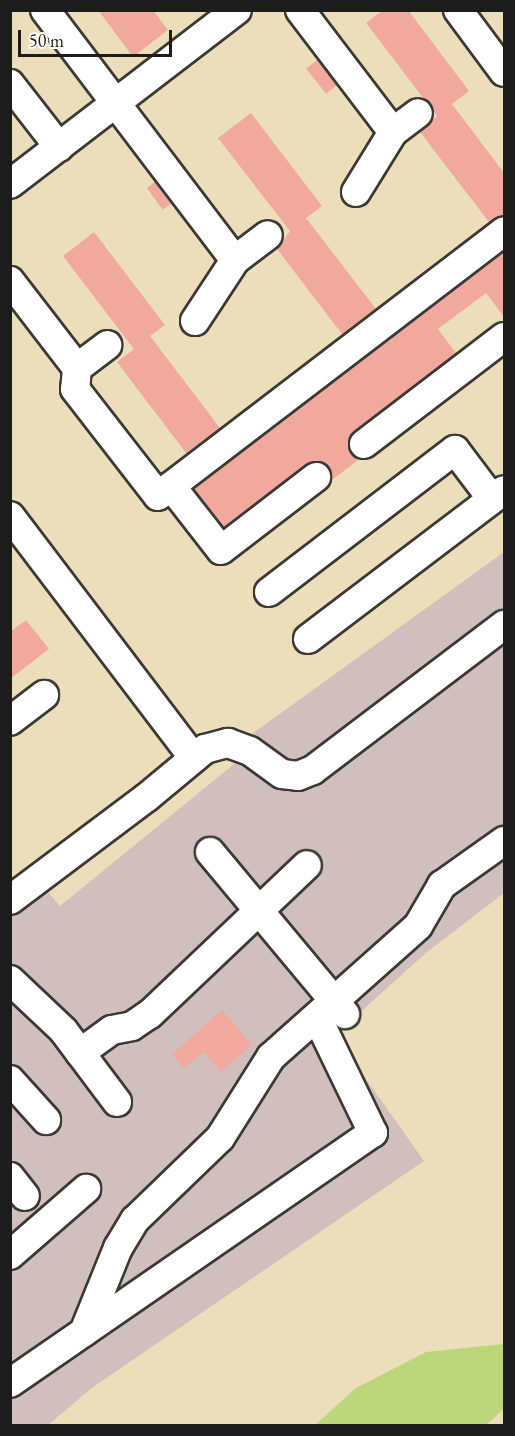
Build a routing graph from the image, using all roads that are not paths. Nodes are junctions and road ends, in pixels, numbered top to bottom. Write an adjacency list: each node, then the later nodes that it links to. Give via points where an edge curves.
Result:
1 (45, 10): 8 (street)
2 (237, 10): 5 (street)
3 (300, 10): 10 (street)
4 (458, 10): 6 (street)
5 (206, 20): 8 (street)
6 (504, 72)
7 (10, 84): 11 (street)
8 (116, 104): 11 (street); 16 (street)
9 (418, 113): 10 (street)
10 (393, 132): 13 (street)
11 (59, 147): 12 (street)
12 (10, 184)
13 (356, 192)
14 (504, 231): 24 (street)
15 (268, 235): 16 (street)
16 (235, 260): 18 (street)
17 (10, 281): 21 (street)
18 (195, 321)
19 (504, 337): 22 (street)
20 (107, 345): 21 (street)
21 (77, 368): 24 (street, via 75,389 153,489 158,495)
22 (364, 444)
23 (316, 477): 24 (street, via 221,550)
24 (171, 486)
25 (498, 495): 27 (street, via 455,450); 29 (street)
26 (10, 516): 32 (street)
27 (269, 592)
28 (504, 625): 32 (street, via 313,770 298,776 282,774 250,751 228,743 205,749)
29 (308, 639)
30 (44, 695): 31 (street)
31 (10, 721)
32 (194, 758): 36 (street)
33 (504, 841): 39 (street, via 442,885 418,926)
34 (210, 852): 37 (street)
35 (307, 865): 37 (street)
36 (10, 900)
37 (260, 912): 39 (street); 40 (street, via 150,1014 132,1026 112,1030)
38 (10, 980): 40 (street, via 63,1030)
39 (332, 1011): 46 (street, via 271,1057 220,1138 135,1220 118,1248); 46 (street, via 373,1133)
40 (80, 1053): 42 (street)
41 (10, 1080): 43 (street)
42 (117, 1102)
43 (46, 1120)
44 (86, 1189): 45 (street)
45 (10, 1255)
46 (84, 1332): 47 (street)
47 (10, 1383)

